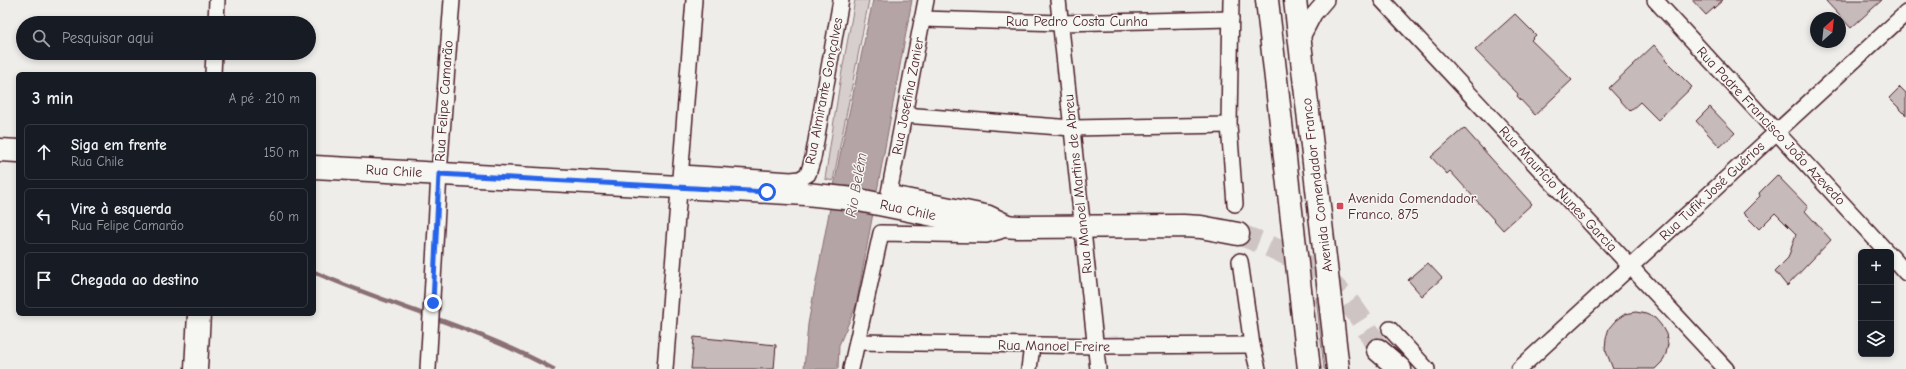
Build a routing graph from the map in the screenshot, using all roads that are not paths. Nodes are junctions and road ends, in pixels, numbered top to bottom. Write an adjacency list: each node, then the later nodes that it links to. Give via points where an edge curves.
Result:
1 (218, 0): 15 (street)
2 (452, 0): 29 (street, Rua Felipe Camarão)
3 (694, 0): 30 (street)
4 (841, 0): 30 (street, Rua Almirante Gonçalves, via 808,174 800,179 791,180)
5 (926, 0): 16 (street, Rua Josefina Zanier)
6 (1058, 0): 18 (street, Rua Manoel Martins de Abreu)
7 (1231, 0): 17 (street)
8 (1267, 0): 54 (main road, Avenida Comendador Franco)
9 (1295, 0): 19 (main road, Avenida Comendador Franco)
10 (1326, 0): 19 (street, via 1314,14)
11 (1374, 0): 13 (street, Rua Maurício Nunes Garcia)
12 (1655, 0): 25 (street, Rua Padre Francisco João Azevedo)
13 (1386, 4): 38 (street, Rua Maurício Nunes Garcia)
14 (1906, 13): 25 (street, Rua Tufik José Guérios)
15 (217, 16)
16 (922, 19): 18 (street, Rua Pedro Costa Cunha); 22 (street, Rua Josefina Zanier)
17 (1231, 19): 18 (street, Rua Pedro Costa Cunha); 23 (street)
18 (1061, 23): 24 (street, Rua Manoel Martins de Abreu)
19 (1300, 41): 55 (main road, Avenida Comendador Franco)
20 (214, 60): 21 (street)
21 (213, 72)
22 (904, 115): 24 (street); 33 (street, Rua Josefina Zanier, via 889,193 988,213)
23 (1230, 125): 24 (street); 31 (street)
24 (1072, 128): 32 (street, Rua Manoel Martins de Abreu)
25 (1777, 132): 35 (street, Rua Padre Francisco João Azevedo); 38 (street, Rua Tufik José Guérios)
26 (0, 150): 27 (main road)
27 (16, 151)
28 (316, 167): 29 (main road, Rua Chile)
29 (439, 174): 30 (main road, Rua Chile); 48 (street, Rua Felipe Camarão)
30 (680, 180): 33 (main road, Rua Chile, via 767,192 854,199 963,221); 49 (street)
31 (1235, 204)
32 (1083, 226): 33 (main road, Rua Chile); 34 (main road, Rua Chile, via 1183,226); 45 (street, Rua Manoel Martins de Abreu)
33 (1018, 227): 42 (street, via 986,235 881,233)
34 (1238, 234)
35 (1884, 249)
36 (1894, 259): 39 (street)
37 (1240, 261): 43 (street)
38 (1630, 266): 58 (street, Rua Tufik José Guérios); 59 (street, Rua Maurício Nunes Garcia)
39 (1906, 273)
40 (199, 316): 47 (main road)
41 (1390, 329): 57 (street)
42 (857, 342): 44 (street, Rua Manoel Freire); 50 (street)
43 (1252, 345): 45 (street, Rua Manoel Freire); 53 (street)
44 (1032, 346): 45 (street, Rua Manoel Freire); 51 (street)
45 (1096, 346): 52 (street, Rua Manoel Martins de Abreu)
46 (1381, 359): 56 (main road)
47 (196, 369)
48 (428, 369)
49 (665, 369)
50 (851, 369)
51 (1029, 369)
52 (1098, 369)
53 (1258, 369)
54 (1309, 369)
55 (1338, 369)
56 (1400, 369)
57 (1427, 369)
58 (1519, 369)
59 (1726, 369)

